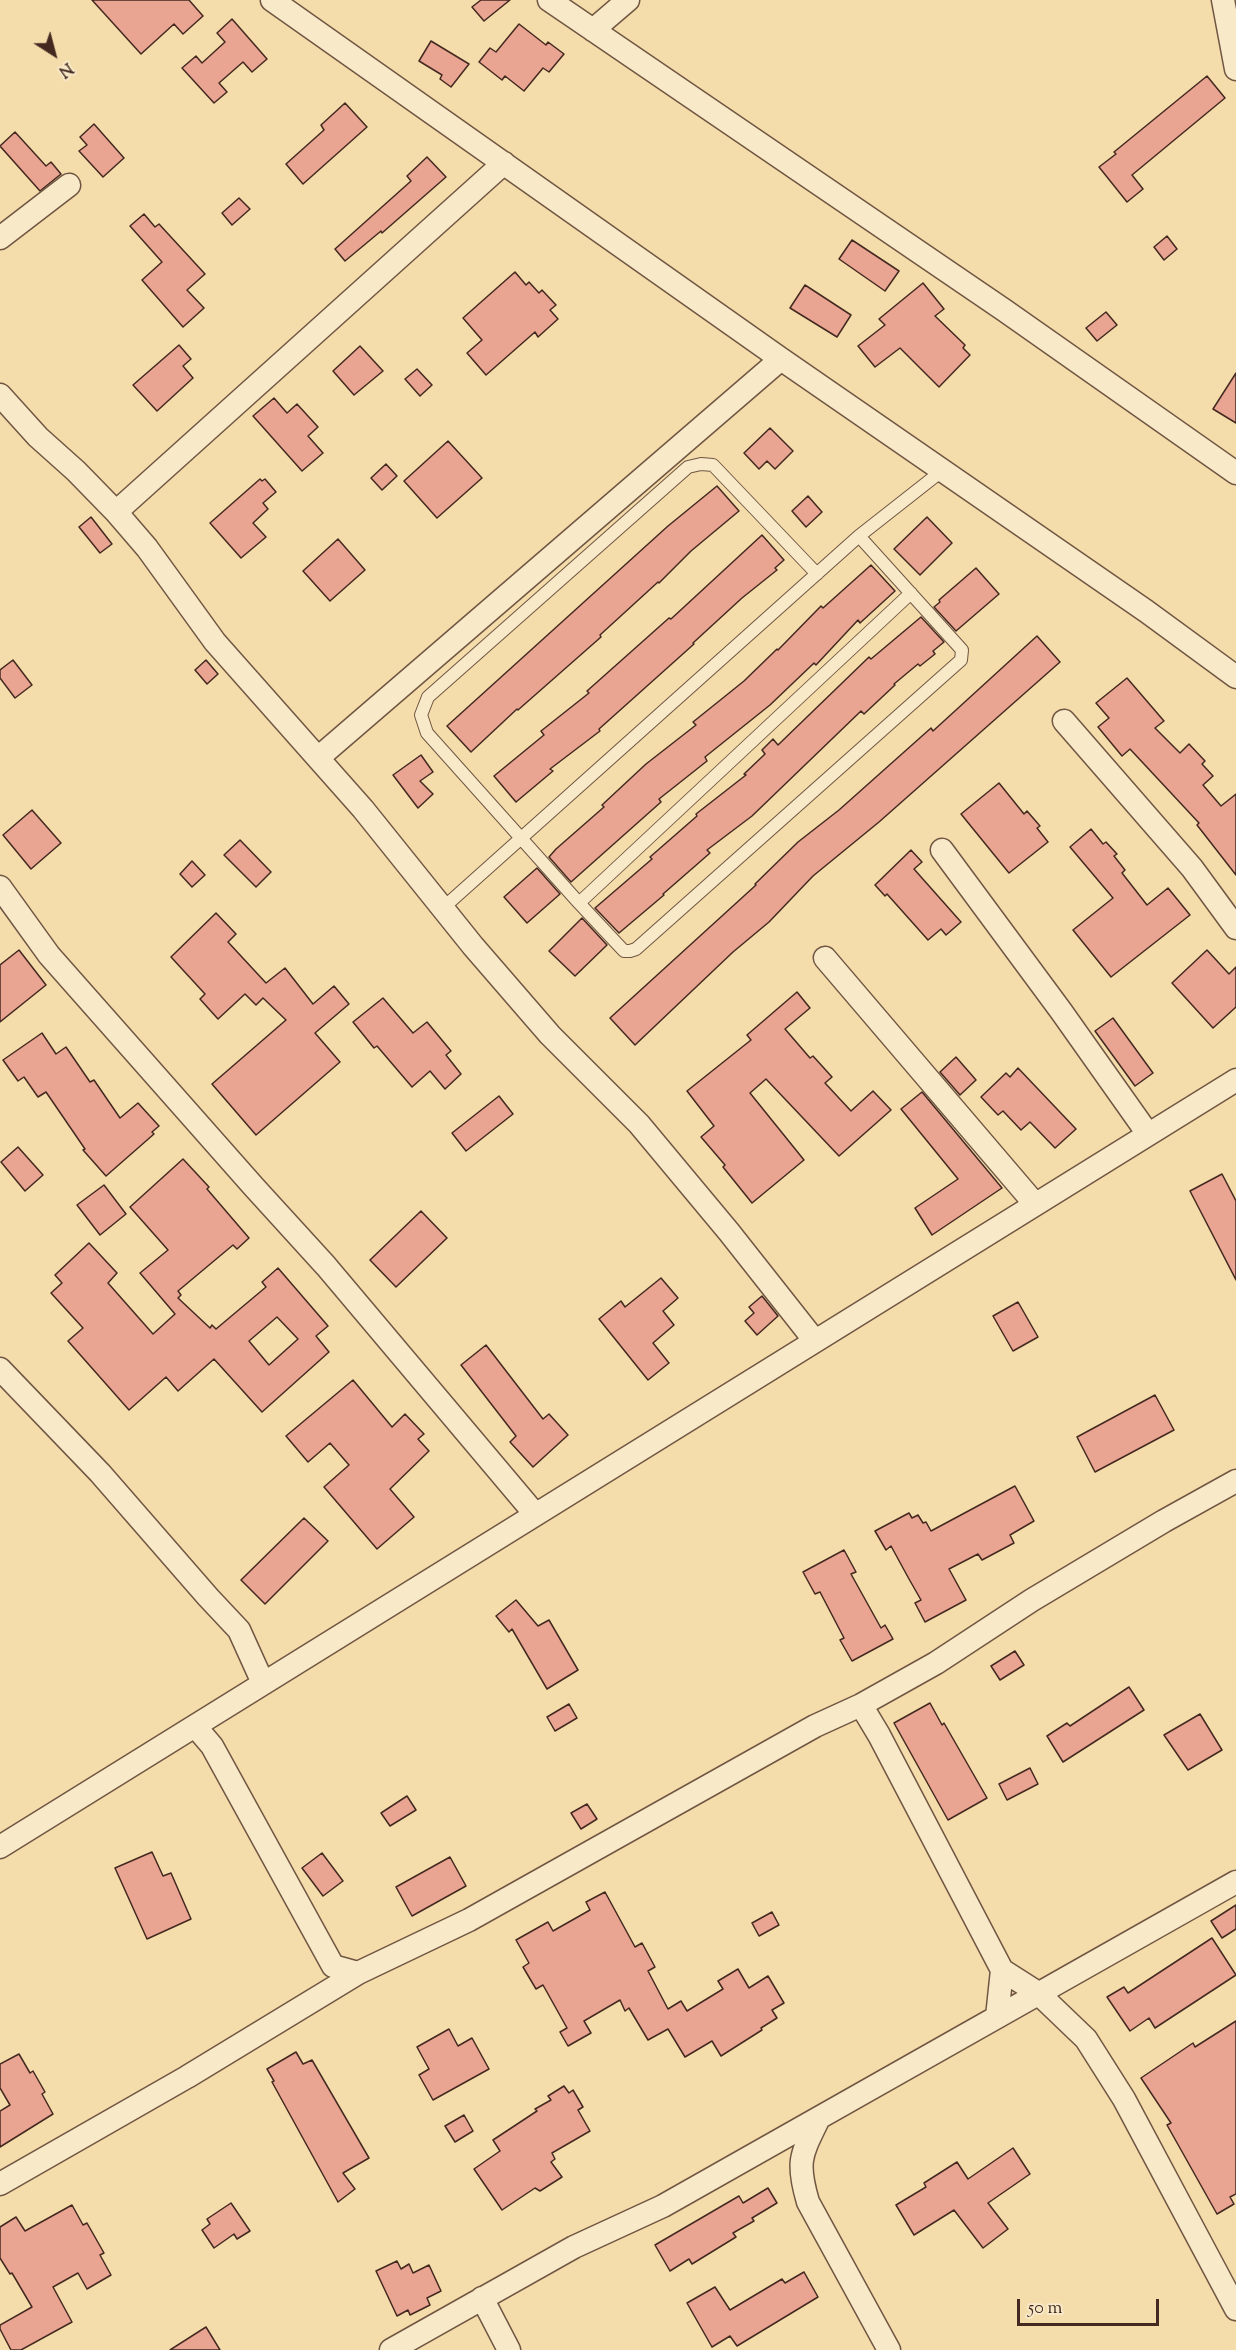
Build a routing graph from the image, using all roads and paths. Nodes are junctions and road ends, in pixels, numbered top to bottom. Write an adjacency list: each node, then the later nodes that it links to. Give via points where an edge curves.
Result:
1 (272, 0): 7 (street)
2 (549, 0): 5 (street)
3 (628, 0): 5 (street)
4 (1223, 0): 6 (street)
5 (593, 30): 13 (street)
6 (1236, 69)
7 (504, 163): 10 (street); 14 (street)
8 (69, 185): 9 (street)
9 (0, 238)
10 (781, 359): 12 (street); 20 (street)
11 (0, 395): 14 (street)
12 (943, 470): 15 (lane); 18 (street)
13 (1236, 473)
14 (116, 512): 20 (street, via 215,642)
15 (859, 536): 16 (lane); 17 (lane)
16 (817, 574): 21 (lane); 21 (lane, via 713,465 688,467 428,697 421,715 427,733)
17 (911, 593): 24 (lane); 24 (lane, via 962,650 961,660 636,949 624,951)
18 (1236, 677)
19 (1064, 721): 26 (street, via 1192,868)
20 (318, 758): 25 (street)
21 (521, 839): 24 (lane); 25 (lane)
22 (942, 850): 29 (street)
23 (0, 887): 34 (street, via 49,955 326,1266)
24 (579, 903)
25 (443, 908): 31 (street, via 550,1035 639,1124)
26 (1236, 928)
27 (825, 958): 30 (street)
28 (1236, 1080): 29 (street)
29 (1148, 1134): 30 (street)
30 (1035, 1204): 31 (street)
31 (815, 1341): 34 (street)
32 (0, 1369): 35 (street, via 100,1473 239,1630)
33 (1236, 1481): 36 (street, via 1153,1527 936,1663)
34 (536, 1514): 35 (street)
35 (263, 1683): 37 (street)
36 (861, 1705): 41 (street); 42 (street, via 814,1726 469,1920)
37 (195, 1726): 38 (street); 40 (street, via 212,1746)
38 (0, 1847)
39 (1236, 1882): 43 (street)
40 (333, 1966): 42 (street); 44 (street)
41 (1002, 1970): 43 (street); 45 (street)
42 (358, 1973): 44 (street)
43 (1038, 1993): 45 (street); 49 (street, via 1086,2039 1124,2099)
44 (318, 1998): 47 (street)
45 (997, 2017): 46 (street)
46 (819, 2118): 48 (street, via 663,2206 574,2247); 52 (street, via 801,2156 801,2176 808,2202)
47 (0, 2184)
48 (482, 2298): 50 (street); 51 (street)
49 (1236, 2310)
50 (391, 2350)
51 (509, 2350)
52 (889, 2350)

